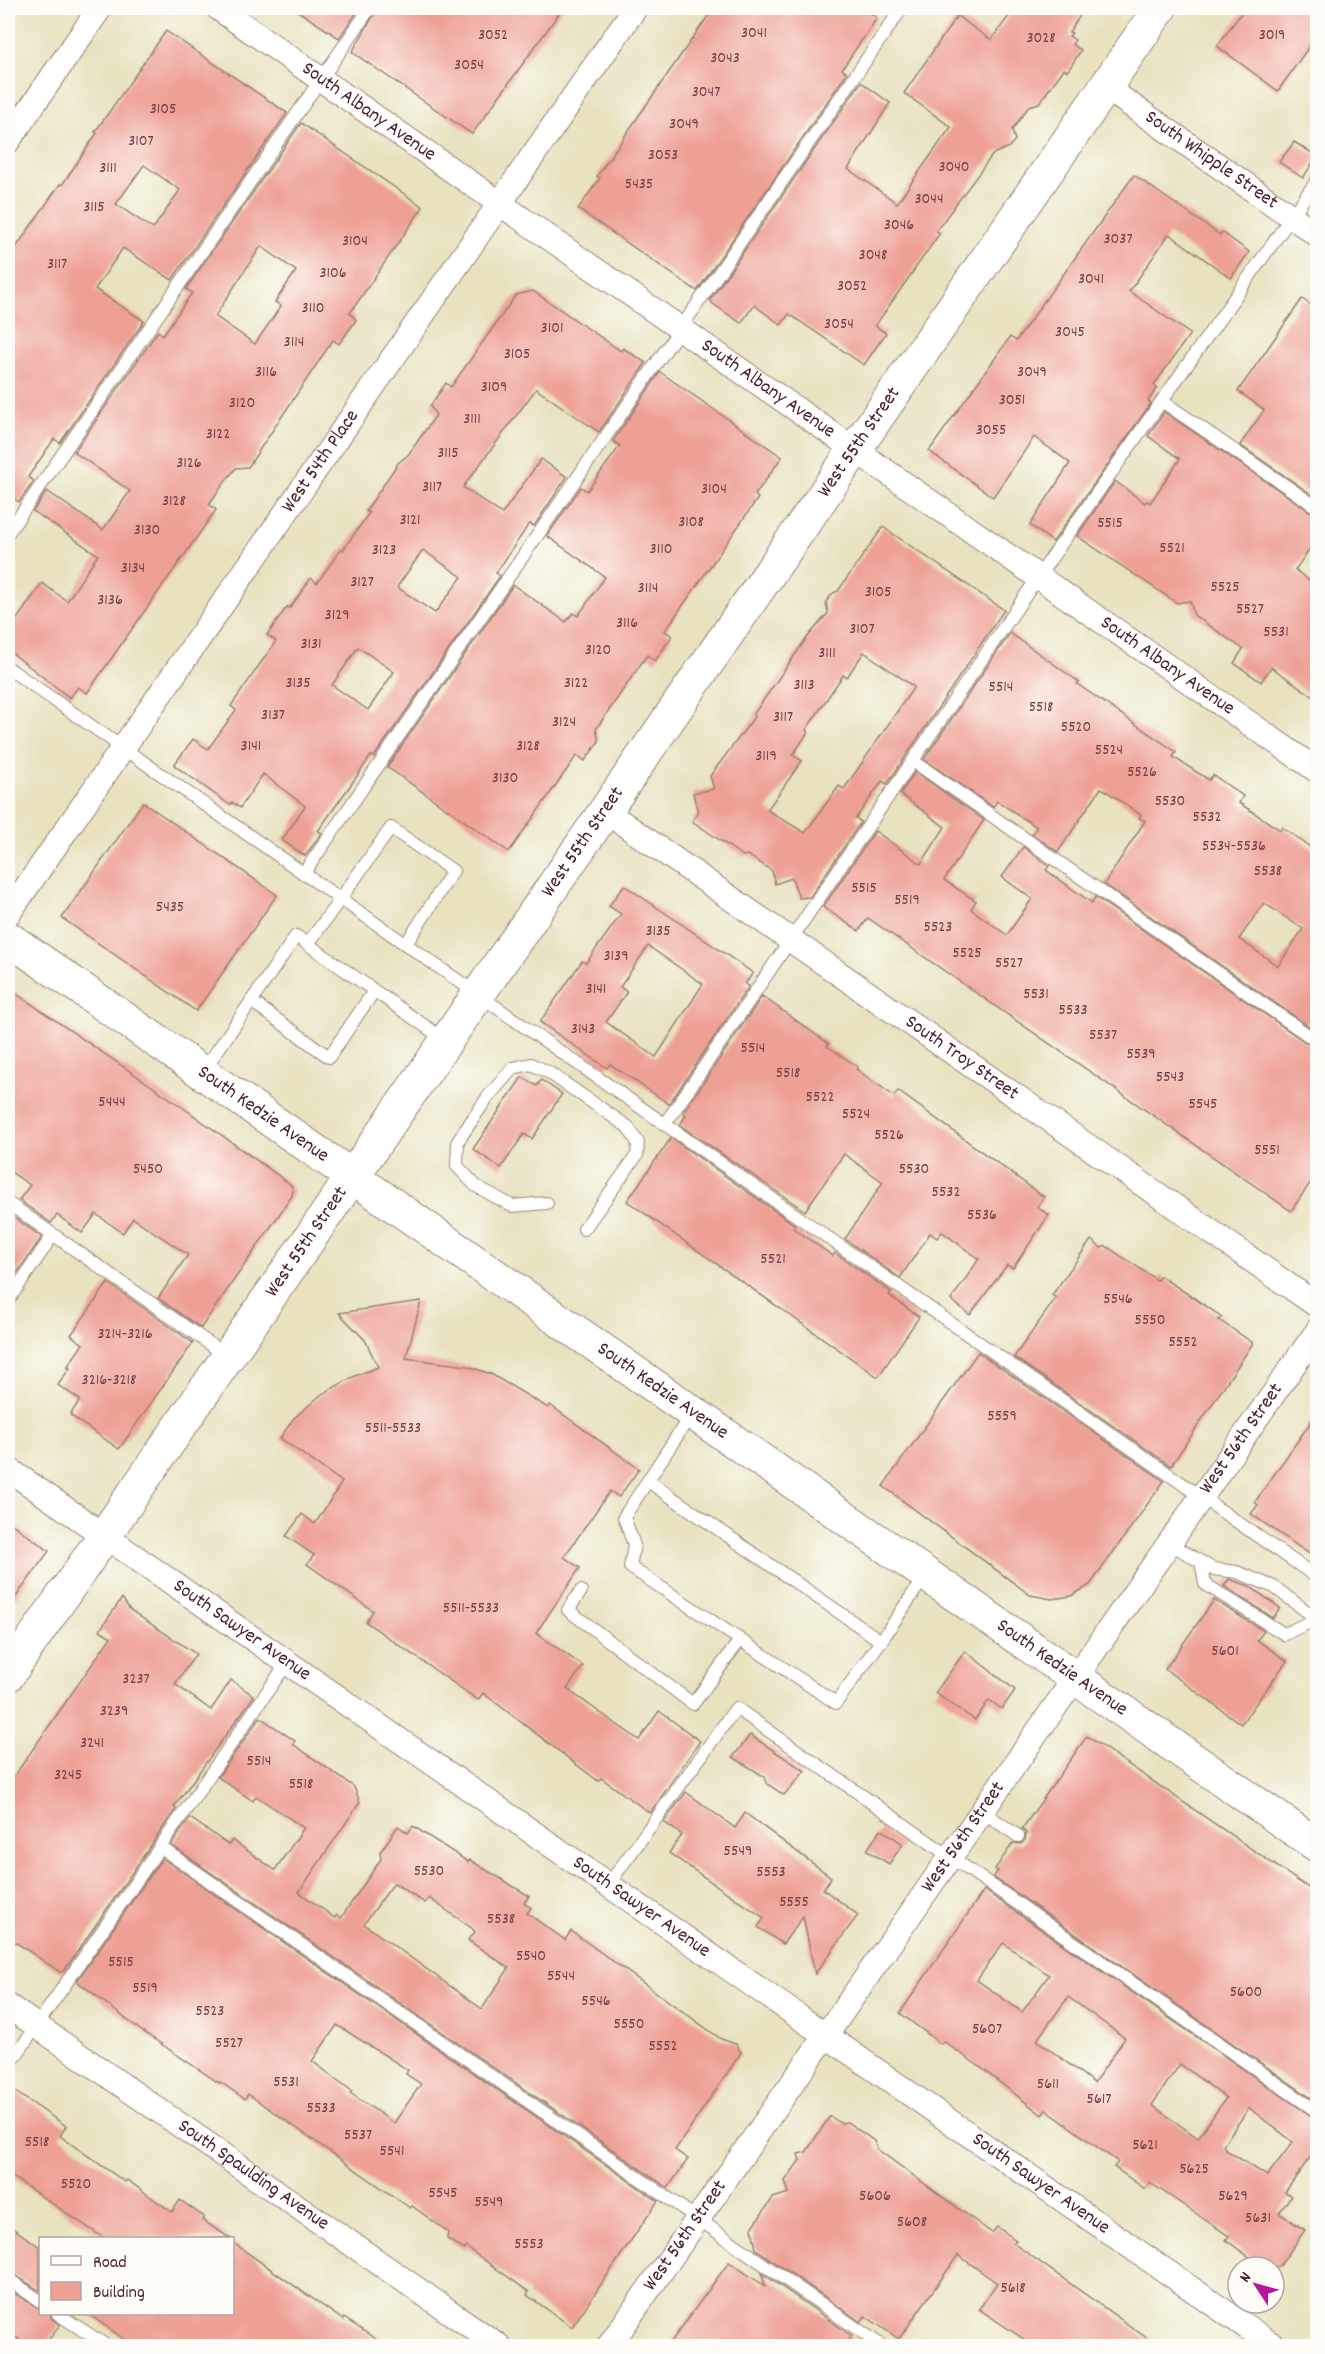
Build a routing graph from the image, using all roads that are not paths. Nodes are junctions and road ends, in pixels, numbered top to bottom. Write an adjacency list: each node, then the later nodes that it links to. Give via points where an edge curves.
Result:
1 (100, 8): 9 (street)
2 (218, 8): 7 (street, South Albany Avenue)
3 (370, 8): 7 (lane)
4 (635, 8): 11 (street, West 54th Place)
5 (902, 8): 14 (lane)
6 (1160, 8): 8 (main road, West 55th Street)
7 (321, 79): 11 (street, South Albany Avenue); 18 (lane)
8 (1105, 87): 12 (street, South Whipple Street); 16 (main road, West 55th Street)
9 (8, 141)
10 (1317, 178): 12 (lane)
11 (500, 203): 14 (street, South Albany Avenue); 21 (street, West 54th Place)
12 (1292, 216): 13 (street, South Whipple Street); 15 (lane)
13 (1317, 235)
14 (680, 328): 16 (street, South Albany Avenue); 25 (lane)
15 (1162, 401): 17 (lane); 19 (lane)
16 (854, 450): 19 (street, South Albany Avenue); 24 (main road, West 55th Street)
17 (1317, 508)
18 (8, 533)
19 (1038, 577): 22 (lane); 23 (street, South Albany Avenue)
20 (8, 668): 21 (lane)
21 (123, 747): 25 (lane); 27 (street, West 54th Place)
22 (913, 761): 29 (lane); 36 (lane)
23 (1317, 771)
24 (605, 811): 29 (street, South Troy Street); 33 (main road, West 55th Street)
25 (304, 873): 26 (lane)
26 (340, 898): 30 (lane); 31 (lane); 31 (lane, via 391,828 453,871)
27 (8, 914)
28 (8, 938): 37 (main road, South Kedzie Avenue)
29 (792, 941): 38 (lane); 45 (street, South Troy Street)
30 (308, 944): 32 (lane); 34 (lane, via 296,936)
31 (406, 944): 33 (lane)
32 (374, 991): 34 (lane, via 329,1057); 35 (lane)
33 (478, 994): 35 (main road, West 55th Street); 38 (lane)
34 (251, 1001): 37 (lane)
35 (446, 1041): 39 (main road, West 55th Street)
36 (1317, 1042)
37 (202, 1073): 39 (main road, South Kedzie Avenue)
38 (665, 1124): 51 (lane)
39 (352, 1177): 47 (main road, West 55th Street); 48 (main road, South Kedzie Avenue)
40 (8, 1203): 43 (lane)
41 (547, 1203): 42 (lane, via 512,1206 476,1186 458,1166 458,1141 487,1098 513,1068 531,1064 628,1127 639,1143 637,1155)
42 (584, 1229)
43 (53, 1235): 44 (lane); 47 (lane)
44 (8, 1300)
45 (1317, 1306)
46 (1317, 1330): 51 (street, West 56th Street)
47 (228, 1357): 52 (main road, West 55th Street)
48 (692, 1413): 50 (lane); 55 (main road, South Kedzie Avenue)
49 (8, 1469): 52 (street, South Sawyer Avenue)
50 (648, 1481): 59 (lane, via 624,1517 634,1545 630,1567); 60 (lane)
51 (1202, 1496): 53 (street, West 56th Street); 56 (lane)
52 (104, 1536): 61 (street, South Sawyer Avenue); 62 (main road, West 55th Street)
53 (1169, 1543): 54 (lane); 63 (street, West 56th Street)
54 (1201, 1562): 58 (lane, via 1274,1587); 58 (lane, via 1205,1584 1284,1634)
55 (925, 1575): 60 (lane); 63 (main road, South Kedzie Avenue)
56 (1317, 1578)
57 (581, 1591): 59 (lane, via 568,1610 693,1704)
58 (1317, 1619)
59 (740, 1640): 60 (lane, via 836,1703)
60 (881, 1641)
61 (287, 1663): 67 (lane); 69 (street, South Sawyer Avenue)
62 (8, 1675)
63 (1075, 1679): 64 (street, West 56th Street); 66 (main road, South Kedzie Avenue)
64 (983, 1812): 65 (lane); 68 (street, West 56th Street)
65 (1018, 1836)
66 (1317, 1846)
67 (160, 1847): 71 (lane); 75 (lane)
68 (951, 1857): 69 (lane, via 736,1708); 72 (street, West 56th Street); 74 (lane)
69 (608, 1885): 72 (street, South Sawyer Avenue)
70 (8, 2006): 71 (street, South Spaulding Avenue)
71 (36, 2025): 73 (lane); 80 (street, South Spaulding Avenue)
72 (827, 2037): 75 (street, West 56th Street); 83 (street, South Sawyer Avenue)
73 (8, 2067)
74 (1317, 2112)
75 (699, 2219): 81 (street, West 56th Street); 82 (lane)
76 (8, 2279): 77 (lane)
77 (39, 2300)
78 (61, 2315): 79 (lane)
79 (107, 2346)
80 (499, 2346)
81 (609, 2346)
82 (882, 2346)
83 (1274, 2346)

